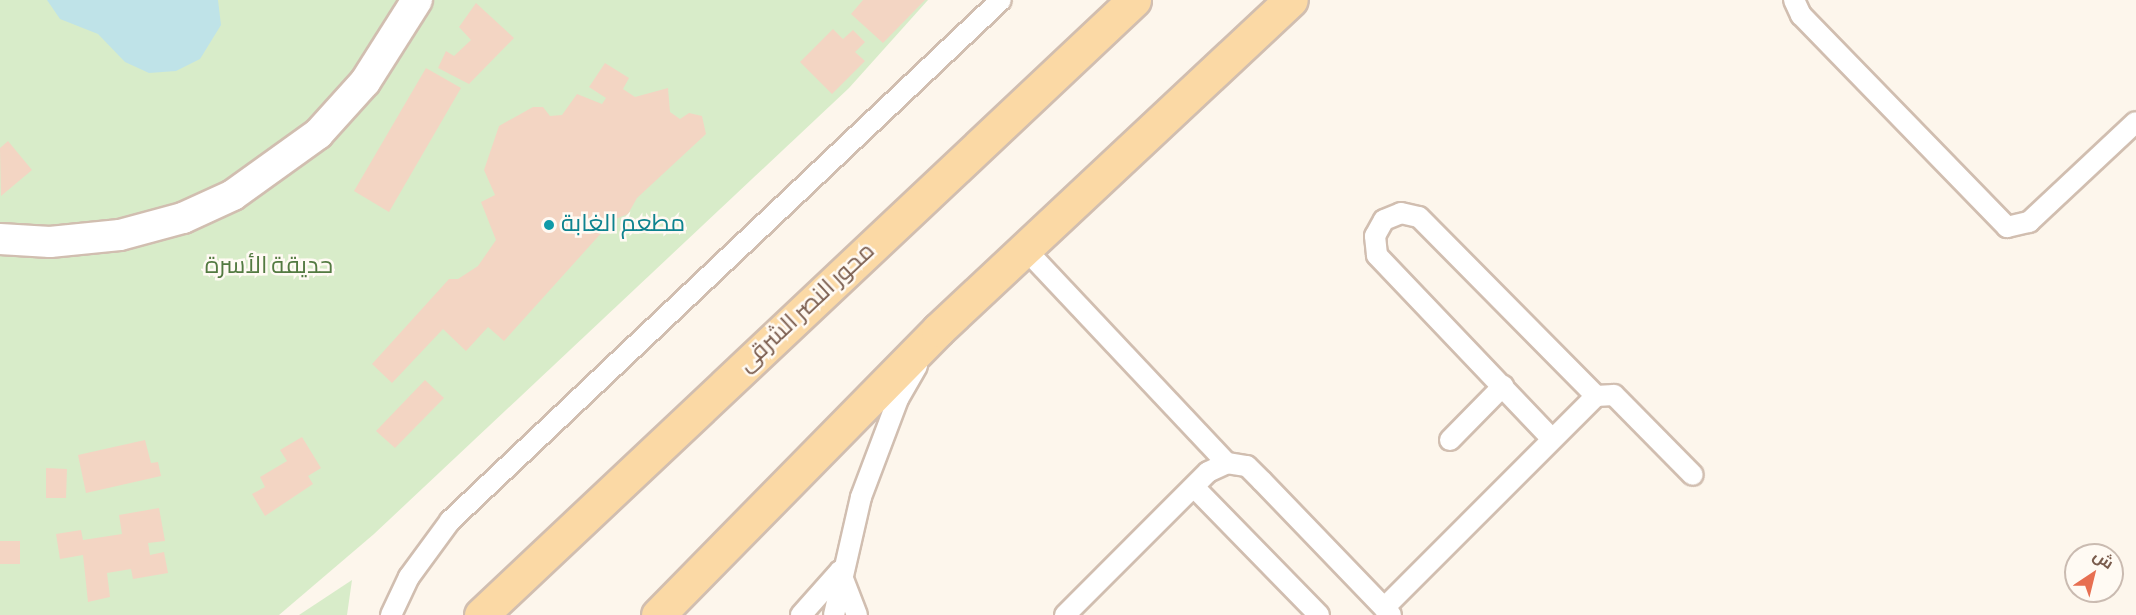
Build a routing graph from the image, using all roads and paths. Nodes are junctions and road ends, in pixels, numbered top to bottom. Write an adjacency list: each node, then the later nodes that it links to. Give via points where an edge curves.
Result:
1 (417, 0): 7 (street, via 364,82 318,134 233,195 183,218 120,235 50,242)
2 (1001, 0): 20 (lane, via 450,521 409,577)
3 (1134, 0): 21 (main road, محور النصر الشرقى)
4 (1291, 0): 8 (main road)
5 (1794, 0): 6 (lane, via 1801,15 2007,227 2030,222)
6 (2136, 122)
7 (0, 239)
8 (1026, 250): 9 (main road); 14 (lane)
9 (938, 330): 17 (lane, via 898,399 861,497); 22 (main road)
10 (1503, 386): 11 (lane, via 1377,255 1375,236 1384,220 1401,213 1419,217); 12 (lane); 13 (lane)
11 (1596, 396): 12 (lane); 15 (lane, via 1614,395)
12 (1552, 439): 18 (lane)
13 (1450, 440)
14 (1227, 464): 16 (lane); 18 (lane, via 1255,474)
15 (1693, 475)
16 (1194, 488): 19 (lane); 26 (lane)
17 (840, 571): 23 (lane); 24 (lane); 25 (lane)
18 (1387, 611)
19 (1073, 612)
20 (391, 615)
21 (481, 615)
22 (658, 615)
23 (801, 615)
24 (834, 615)
25 (857, 615)
26 (1319, 615)

